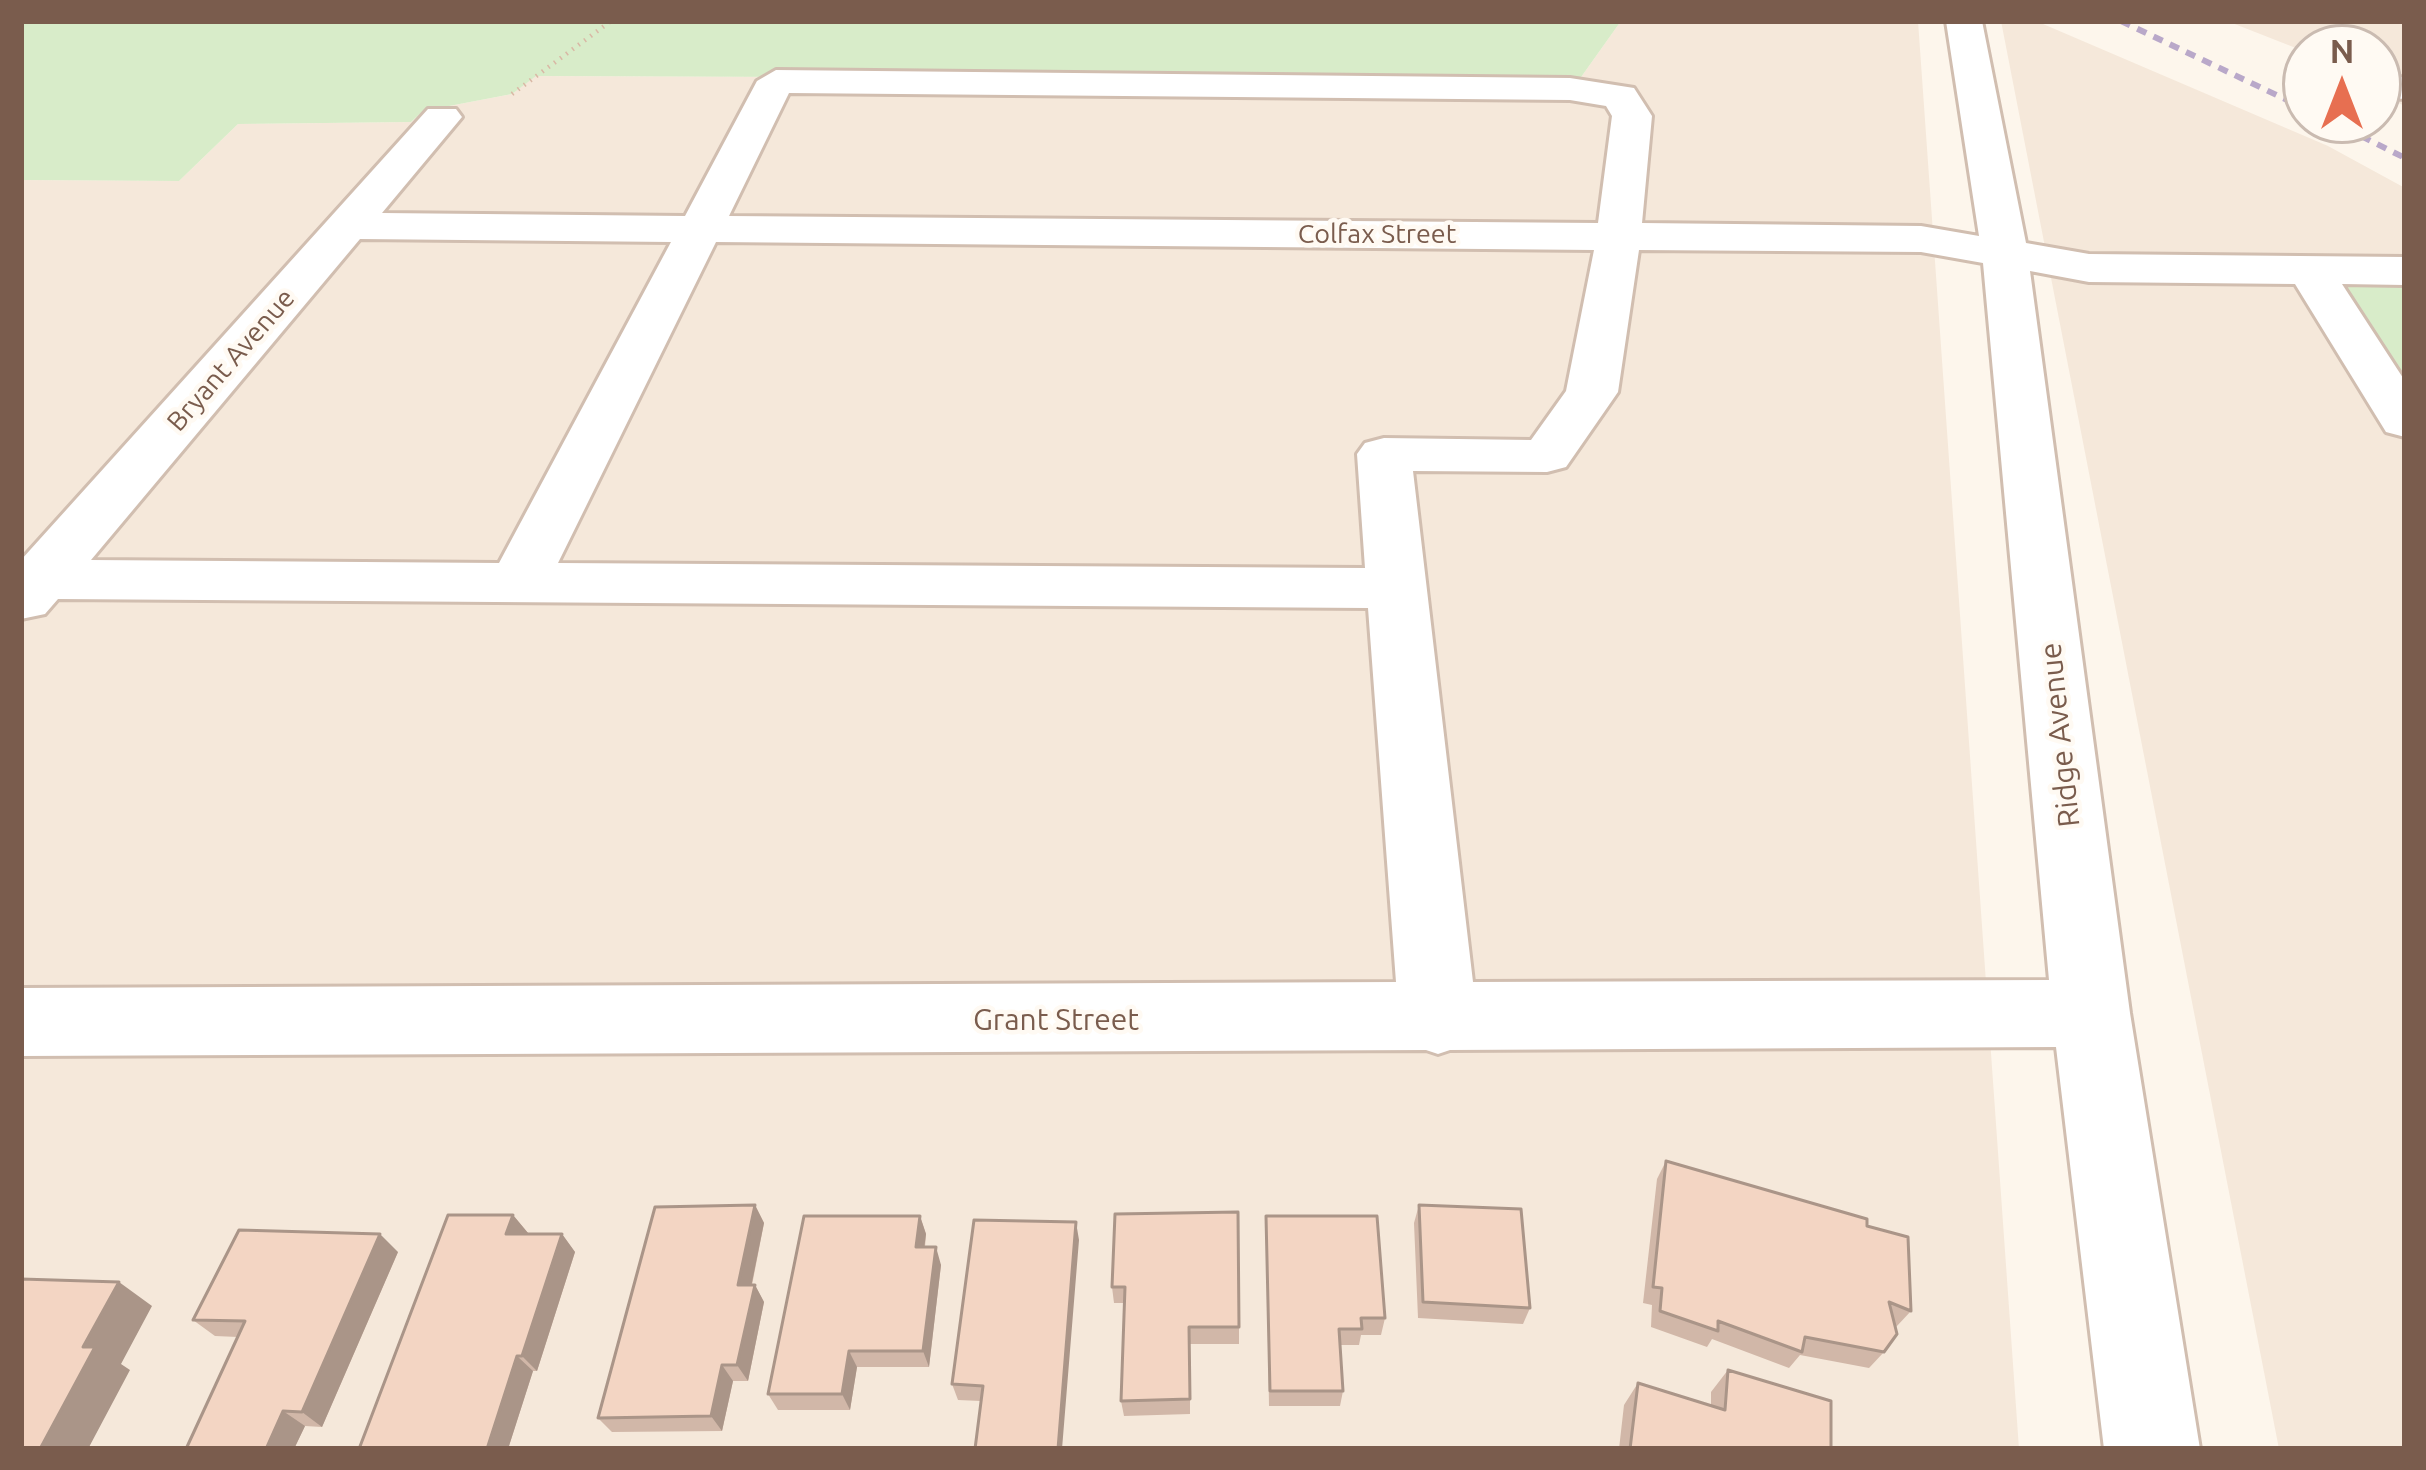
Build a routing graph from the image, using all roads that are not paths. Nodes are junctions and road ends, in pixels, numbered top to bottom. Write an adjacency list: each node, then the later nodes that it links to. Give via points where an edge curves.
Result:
1 (1964, 21): 6 (street, Ridge Avenue)
2 (442, 117): 3 (street, Bryant Avenue)
3 (347, 226): 4 (street, Colfax Street); 11 (street, Bryant Avenue)
4 (700, 229): 5 (street, Colfax Street); 5 (street, via 776,81 1608,94 1630,106 1632,116); 10 (street)
5 (1619, 235): 6 (street, Colfax Street, via 1921,239); 12 (street, via 1592,392 1547,457 1384,454)
6 (2005, 254): 7 (street, Colfax Street, via 2089,268); 13 (street, Ridge Avenue)
7 (2309, 270): 8 (street, Colfax Street); 9 (street)
8 (2405, 271)
9 (2405, 421)
10 (518, 583): 11 (street); 12 (street)
11 (28, 588)
12 (1397, 588): 14 (street)
13 (2092, 1013): 14 (street, Grant Street); 16 (street, Ridge Avenue)
14 (1438, 1020): 15 (street, Grant Street)
15 (21, 1022)
16 (2152, 1449)

